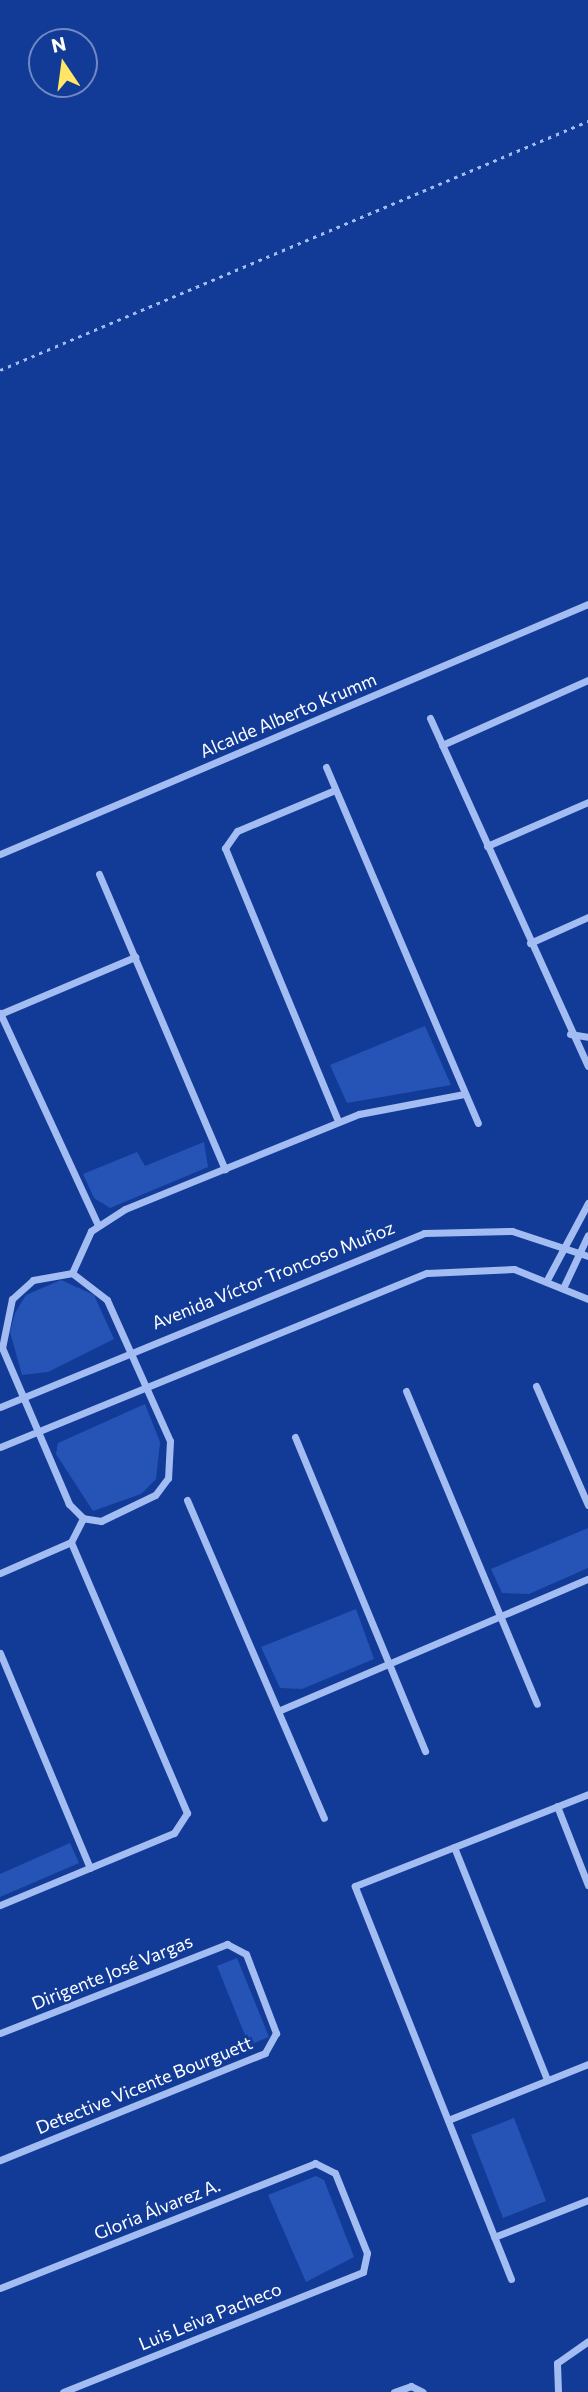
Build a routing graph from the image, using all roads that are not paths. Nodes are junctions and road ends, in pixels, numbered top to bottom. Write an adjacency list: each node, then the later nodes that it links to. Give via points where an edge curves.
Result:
1 (588, 604): 9 (street, Alcalde Alberto Krumm)
2 (588, 680): 4 (street)
3 (430, 718): 4 (street)
4 (442, 745): 8 (street)
5 (326, 766): 6 (street)
6 (335, 790): 18 (street); 19 (street, via 237,831 225,848)
7 (588, 802): 8 (street)
8 (487, 846): 12 (street)
9 (0, 854)
10 (99, 874): 13 (street)
11 (588, 917): 12 (street)
12 (530, 943): 15 (street)
13 (135, 957): 14 (street); 21 (street)
14 (0, 1013): 23 (street)
15 (570, 1034): 16 (street); 17 (street)
16 (588, 1037)
17 (588, 1066)
18 (464, 1094): 19 (street, via 392,1105); 20 (street)
19 (338, 1121): 21 (street)
20 (478, 1123)
21 (225, 1168): 23 (street)
22 (588, 1203): 25 (street)
23 (98, 1224): 28 (street, via 79,1248)
24 (588, 1235): 26 (street)
25 (562, 1244): 26 (street, Avenida Víctor Troncoso Muñoz); 29 (street); 33 (street, Avenida Víctor Troncoso Muñoz, via 501,1230 424,1233)
26 (579, 1251): 27 (street, Avenida Víctor Troncoso Muñoz); 30 (street)
27 (588, 1256)
28 (72, 1273): 32 (street, via 43,1276 23,1287); 33 (street, via 100,1290)
29 (548, 1278): 30 (street); 34 (street, via 489,1266 426,1273)
30 (564, 1286): 31 (street)
31 (588, 1299)
32 (1, 1322): 37 (street, via 2,1348)
33 (134, 1350): 34 (street); 37 (street, Avenida Víctor Troncoso Muñoz)
34 (149, 1385): 39 (street); 44 (street, via 168,1428 168,1478 143,1505 101,1521)
35 (536, 1386): 43 (street)
36 (406, 1391): 48 (street)
37 (22, 1398): 38 (street, Avenida Víctor Troncoso Muñoz); 39 (street)
38 (0, 1407)
39 (37, 1432): 41 (street); 44 (street, via 69,1504)
40 (295, 1437): 50 (street)
41 (0, 1447)
42 (187, 1500): 52 (street)
43 (588, 1504)
44 (83, 1518): 45 (street)
45 (71, 1542): 46 (street); 58 (street, via 187,1807 174,1833)
46 (0, 1573)
47 (588, 1579): 48 (street)
48 (500, 1616): 50 (street); 51 (street)
49 (0, 1653): 58 (street)
50 (389, 1664): 52 (street); 53 (street)
51 (537, 1704)
52 (278, 1711): 56 (street)
53 (425, 1751)
54 (588, 1794): 55 (street)
55 (556, 1806): 57 (street); 59 (street)
56 (324, 1818)
57 (454, 1847): 64 (street); 65 (street, via 355,1886)
58 (90, 1868): 60 (street)
59 (588, 1885)
60 (0, 1905)
61 (236, 1946): 62 (street, Dirigente José Vargas, via 222,1945); 66 (street, Detective Vicente Bourguett, via 246,1955 274,2026 270,2050)
62 (0, 2033)
63 (588, 2064): 64 (street)
64 (547, 2080): 65 (street)
65 (448, 2120): 69 (street)
66 (0, 2160)
67 (327, 2164): 71 (street, Gloria Álvarez A., via 315,2163); 74 (street, Luis Leiva Pacheco, via 367,2253 367,2266)
68 (588, 2200): 69 (street)
69 (494, 2237): 70 (street)
70 (511, 2279)
71 (0, 2288)
72 (588, 2341): 76 (street, via 557,2363)
73 (421, 2390): 75 (street)
74 (63, 2392)
75 (394, 2392)
76 (558, 2392)

